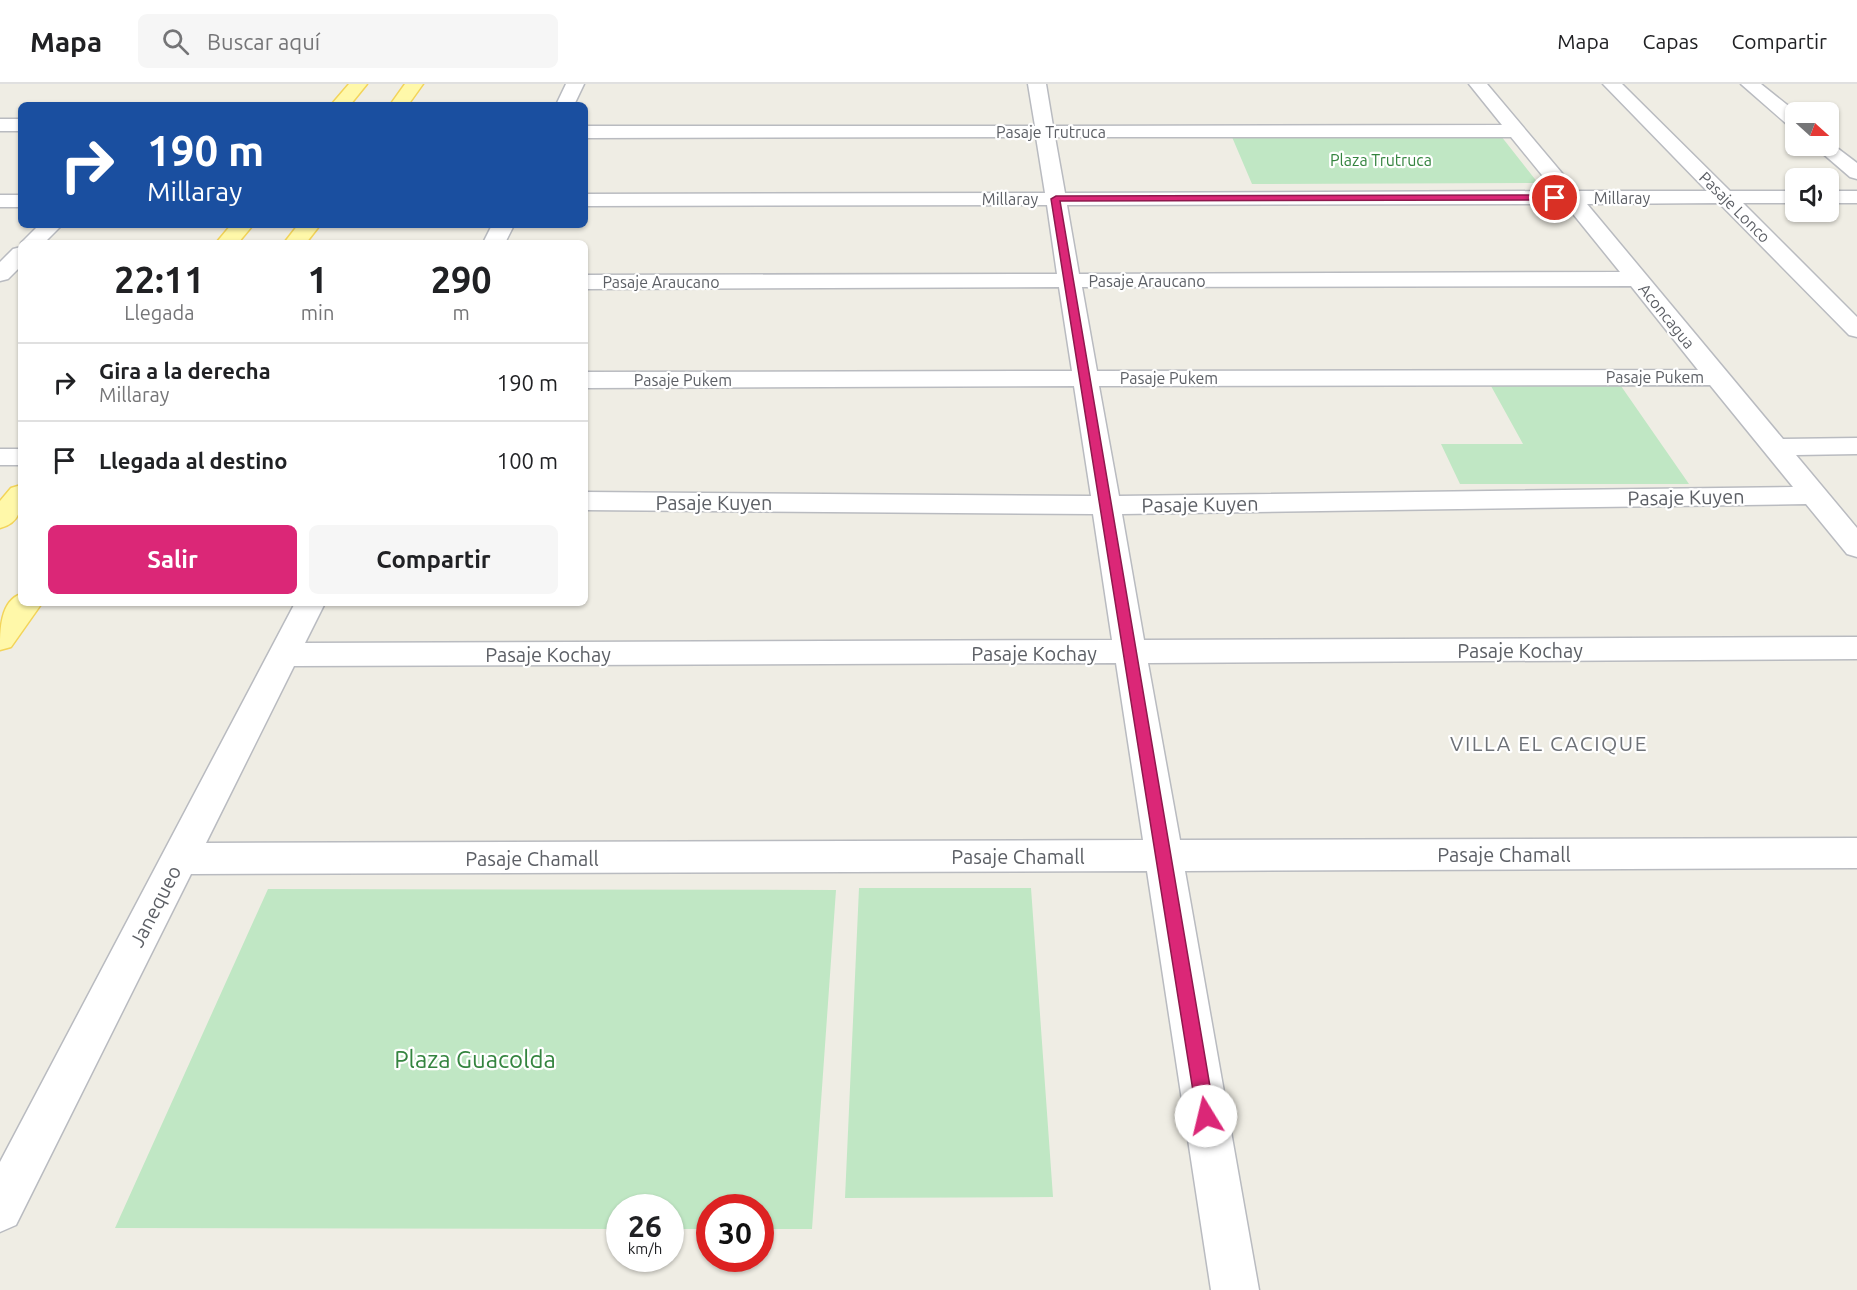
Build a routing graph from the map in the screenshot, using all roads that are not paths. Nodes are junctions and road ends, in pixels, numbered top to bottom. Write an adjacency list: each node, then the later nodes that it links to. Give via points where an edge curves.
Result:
1 (358, 84): 8 (main road)
2 (414, 84): 9 (main road)
3 (575, 84): 10 (street)
4 (1037, 84): 16 (street)
5 (1478, 84): 14 (street, Aconcagua)
6 (1612, 84): 23 (street, Pasaje Lonco)
7 (1750, 84): 11 (street)
8 (343, 102)
9 (401, 102)
10 (566, 102)
11 (1785, 113)
12 (0, 125): 13 (street)
13 (18, 125)
14 (1516, 131): 16 (street, Pasaje Trutruca); 22 (street, Aconcagua)
15 (588, 132): 16 (street, Pasaje Trutruca)
16 (1044, 132): 24 (street)
17 (1836, 156): 18 (street)
18 (1857, 173)
19 (1785, 197): 23 (street, Millaray)
20 (1839, 197): 21 (street)
21 (1857, 197)
22 (1571, 198): 23 (street, Millaray); 24 (street, Millaray); 34 (street, Aconcagua)
23 (1725, 198): 37 (street, Pasaje Lonco)
24 (1056, 199): 25 (street, Millaray); 35 (street)
25 (588, 200)
26 (0, 201): 27 (street)
27 (18, 201)
28 (48, 228): 30 (street)
29 (240, 228): 31 (main road)
30 (35, 240)
31 (230, 240)
32 (18, 257): 33 (street)
33 (0, 274)
34 (1638, 279): 35 (street, Pasaje Araucano); 38 (street, Aconcagua)
35 (1069, 281): 36 (street, Pasaje Araucano); 39 (street)
36 (588, 282)
37 (1857, 330)
38 (1718, 377): 39 (street, Pasaje Pukem); 42 (street, Aconcagua)
39 (1085, 378): 40 (street, Pasaje Pukem); 48 (street)
40 (588, 380)
41 (1857, 446): 42 (street)
42 (1774, 447): 45 (street, Aconcagua)
43 (0, 457): 44 (street)
44 (18, 457)
45 (1815, 495): 48 (street, Pasaje Kuyen); 50 (street, Aconcagua)
46 (18, 498): 49 (main road)
47 (588, 501): 48 (street, Pasaje Kuyen)
48 (1106, 505): 55 (street)
49 (0, 519)
50 (1857, 547)
51 (25, 606): 53 (main road)
52 (308, 606): 56 (street, Janequeo)
53 (0, 639)
54 (1857, 648): 55 (street, Pasaje Kochay)
55 (1130, 652): 56 (street, Pasaje Kochay); 58 (street)
56 (283, 655): 59 (street, Janequeo)
57 (1857, 853): 58 (street, Pasaje Chamall)
58 (1164, 855): 59 (street, Pasaje Chamall); 61 (street)
59 (179, 859): 60 (street, Janequeo)
60 (0, 1209)
61 (1235, 1290)

